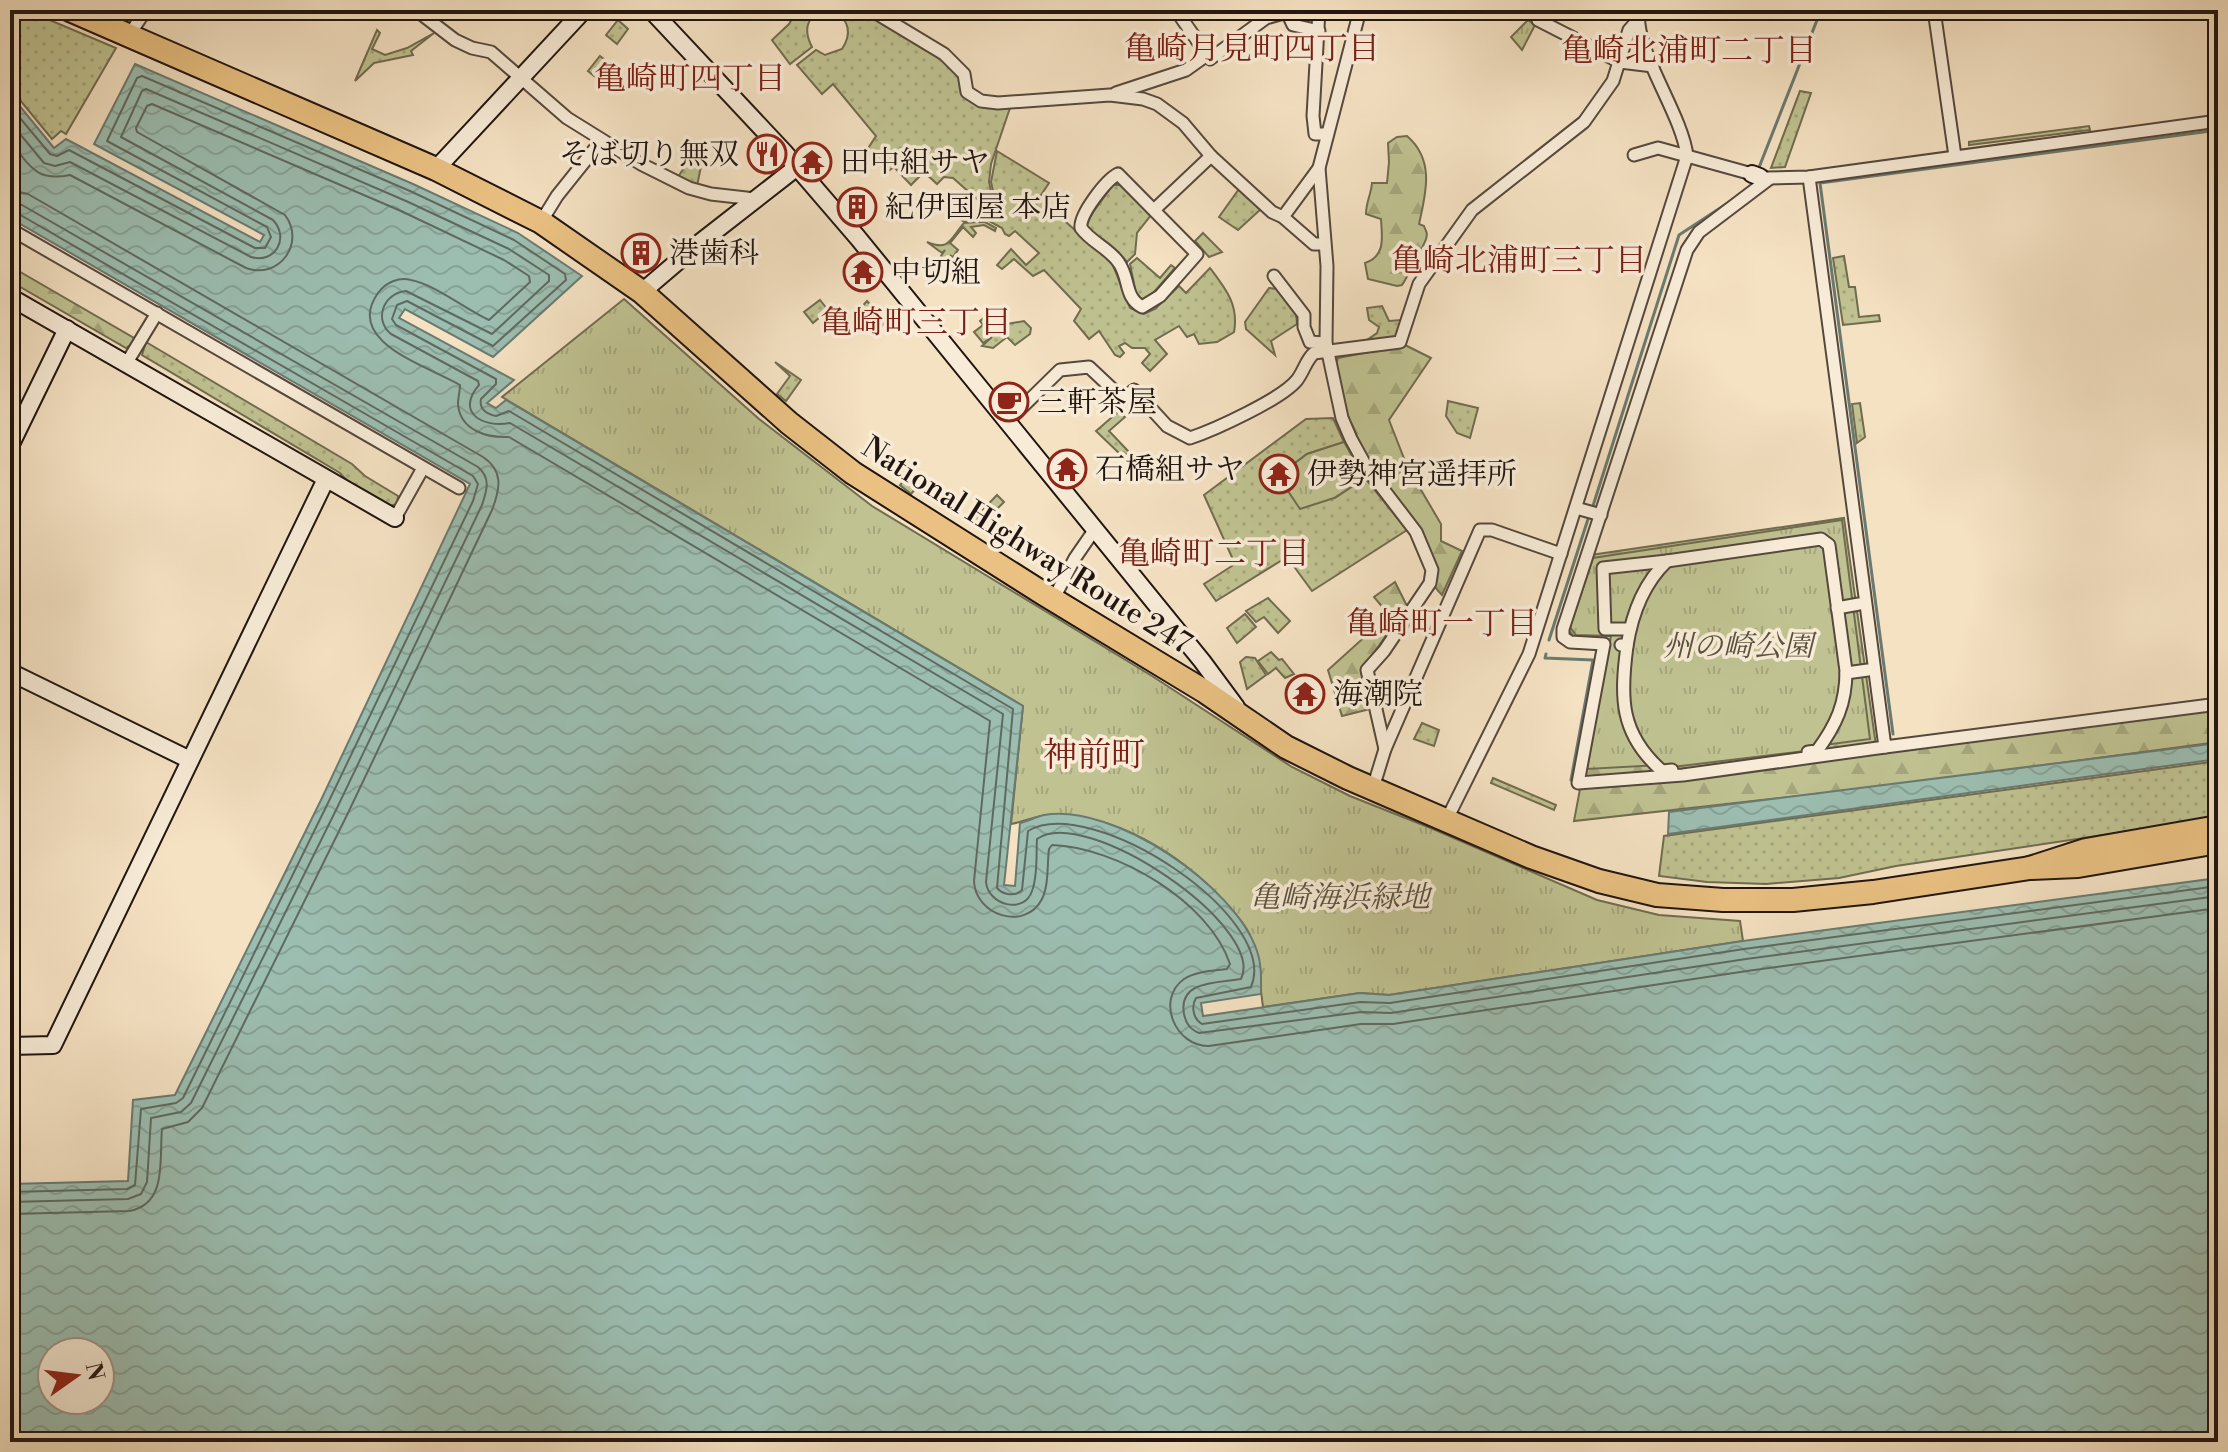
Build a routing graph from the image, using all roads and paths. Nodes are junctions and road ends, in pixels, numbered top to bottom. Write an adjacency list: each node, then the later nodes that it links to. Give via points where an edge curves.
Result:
1 (70, 10): 15 (highway, National Highway Route 247)
2 (146, 10): 15 (street)
3 (416, 10): 19 (street, via 455,40 491,52)
4 (584, 10): 19 (street)
5 (651, 10): 28 (street)
6 (1179, 10): 16 (street)
7 (1319, 10): 14 (street)
8 (1360, 10): 22 (street)
9 (1538, 10): 17 (street, via 1538,20)
10 (1934, 10): 27 (street)
11 (874, 11): 20 (street, via 944,54 964,74 967,92 981,101)
12 (1288, 11): 14 (street, via 1293,25); 16 (street, via 1266,18 1210,59)
13 (1638, 15): 17 (street); 18 (street)
14 (1319, 31): 22 (street, via 1313,116 1315,134)
15 (129, 35): 30 (highway, National Highway Route 247)
16 (1207, 55): 20 (street, via 1186,70)
17 (1620, 62): 18 (street); 44 (street, via 1584,122 1472,210 1419,284 1400,342)
18 (1653, 66): 26 (street, via 1683,133)
19 (522, 77): 23 (street); 30 (street)
20 (1110, 95): 25 (street, via 1166,108)
21 (2218, 121): 27 (street)
22 (1327, 134): 29 (street)
23 (601, 141): 33 (street, via 689,188); 36 (street)
24 (1634, 155): 26 (street, via 1654,147)
25 (1211, 156): 34 (street); 35 (street)
26 (1687, 156): 31 (street); 51 (street)
27 (1955, 156): 32 (street)
28 (797, 167): 33 (street); 46 (street)
29 (1319, 168): 35 (street); 38 (street)
30 (436, 169): 36 (highway, National Highway Route 247)
31 (1761, 177): 32 (street); 52 (street, via 1699,232 1687,250)
32 (1809, 177): 66 (street)
33 (755, 199): 40 (street)
34 (1155, 209): 34 (street, via 1118,174 1080,222 1085,234 1122,266 1129,295 1142,307 1160,296 1197,254)
35 (1283, 217): 38 (street, via 1314,244)
36 (541, 222): 40 (highway, National Highway Route 247)
37 (10, 229): 42 (street)
38 (1324, 244): 44 (street)
39 (1274, 276): 44 (street, via 1304,315 1310,342)
40 (642, 292): 57 (highway, National Highway Route 247, via 818,447)
41 (10, 297): 43 (street)
42 (157, 313): 45 (street); 48 (street)
43 (67, 329): 45 (street); 47 (street)
44 (1327, 347): 46 (street, via 1314,353 1296,381 1273,398 1190,438 1167,426 1134,390 1123,399 1089,367 1060,370); 67 (street, via 1351,439 1416,532 1432,575 1367,670)
45 (126, 364): 49 (street)
46 (1007, 422): 54 (street)
47 (10, 446)
48 (423, 468): 50 (street); 53 (street)
49 (326, 479): 53 (street); 68 (street)
50 (459, 488)
51 (1576, 508): 52 (street); 55 (street)
52 (1597, 513): 66 (street, via 1562,633 1570,642 1604,644 1578,783 1683,775)
53 (395, 518)
54 (1095, 529): 57 (street); 65 (street)
55 (1561, 554): 67 (street, via 1480,530); 70 (street, via 1529,654)
56 (1667, 561): 59 (street, via 1821,539 1829,545); 60 (street, via 1646,587); 60 (street, via 1603,568 1605,629)
57 (1053, 600): 65 (highway, National Highway Route 247)
58 (1859, 604): 59 (street)
59 (1837, 608): 63 (street)
60 (1630, 629): 63 (street, via 1624,646 1623,699 1630,730 1662,771 1817,751 1842,708)
61 (1868, 670): 63 (street)
62 (10, 672): 68 (street)
63 (1846, 673)
64 (2218, 704): 66 (street)
65 (1244, 718): 69 (highway, National Highway Route 247, via 1286,747)
66 (1885, 747)
67 (1385, 749): 69 (street)
68 (190, 760): 74 (street, via 53,1045)
69 (1373, 788): 70 (highway, National Highway Route 247)
70 (1447, 819): 73 (highway, National Highway Route 247, via 1599,881 1695,899 1793,900)
71 (2218, 827): 73 (highway, National Highway Route 247, via 2086,850)
72 (2218, 842): 73 (highway, National Highway Route 247, via 2078,866)
73 (2030, 868)
74 (10, 1046)

